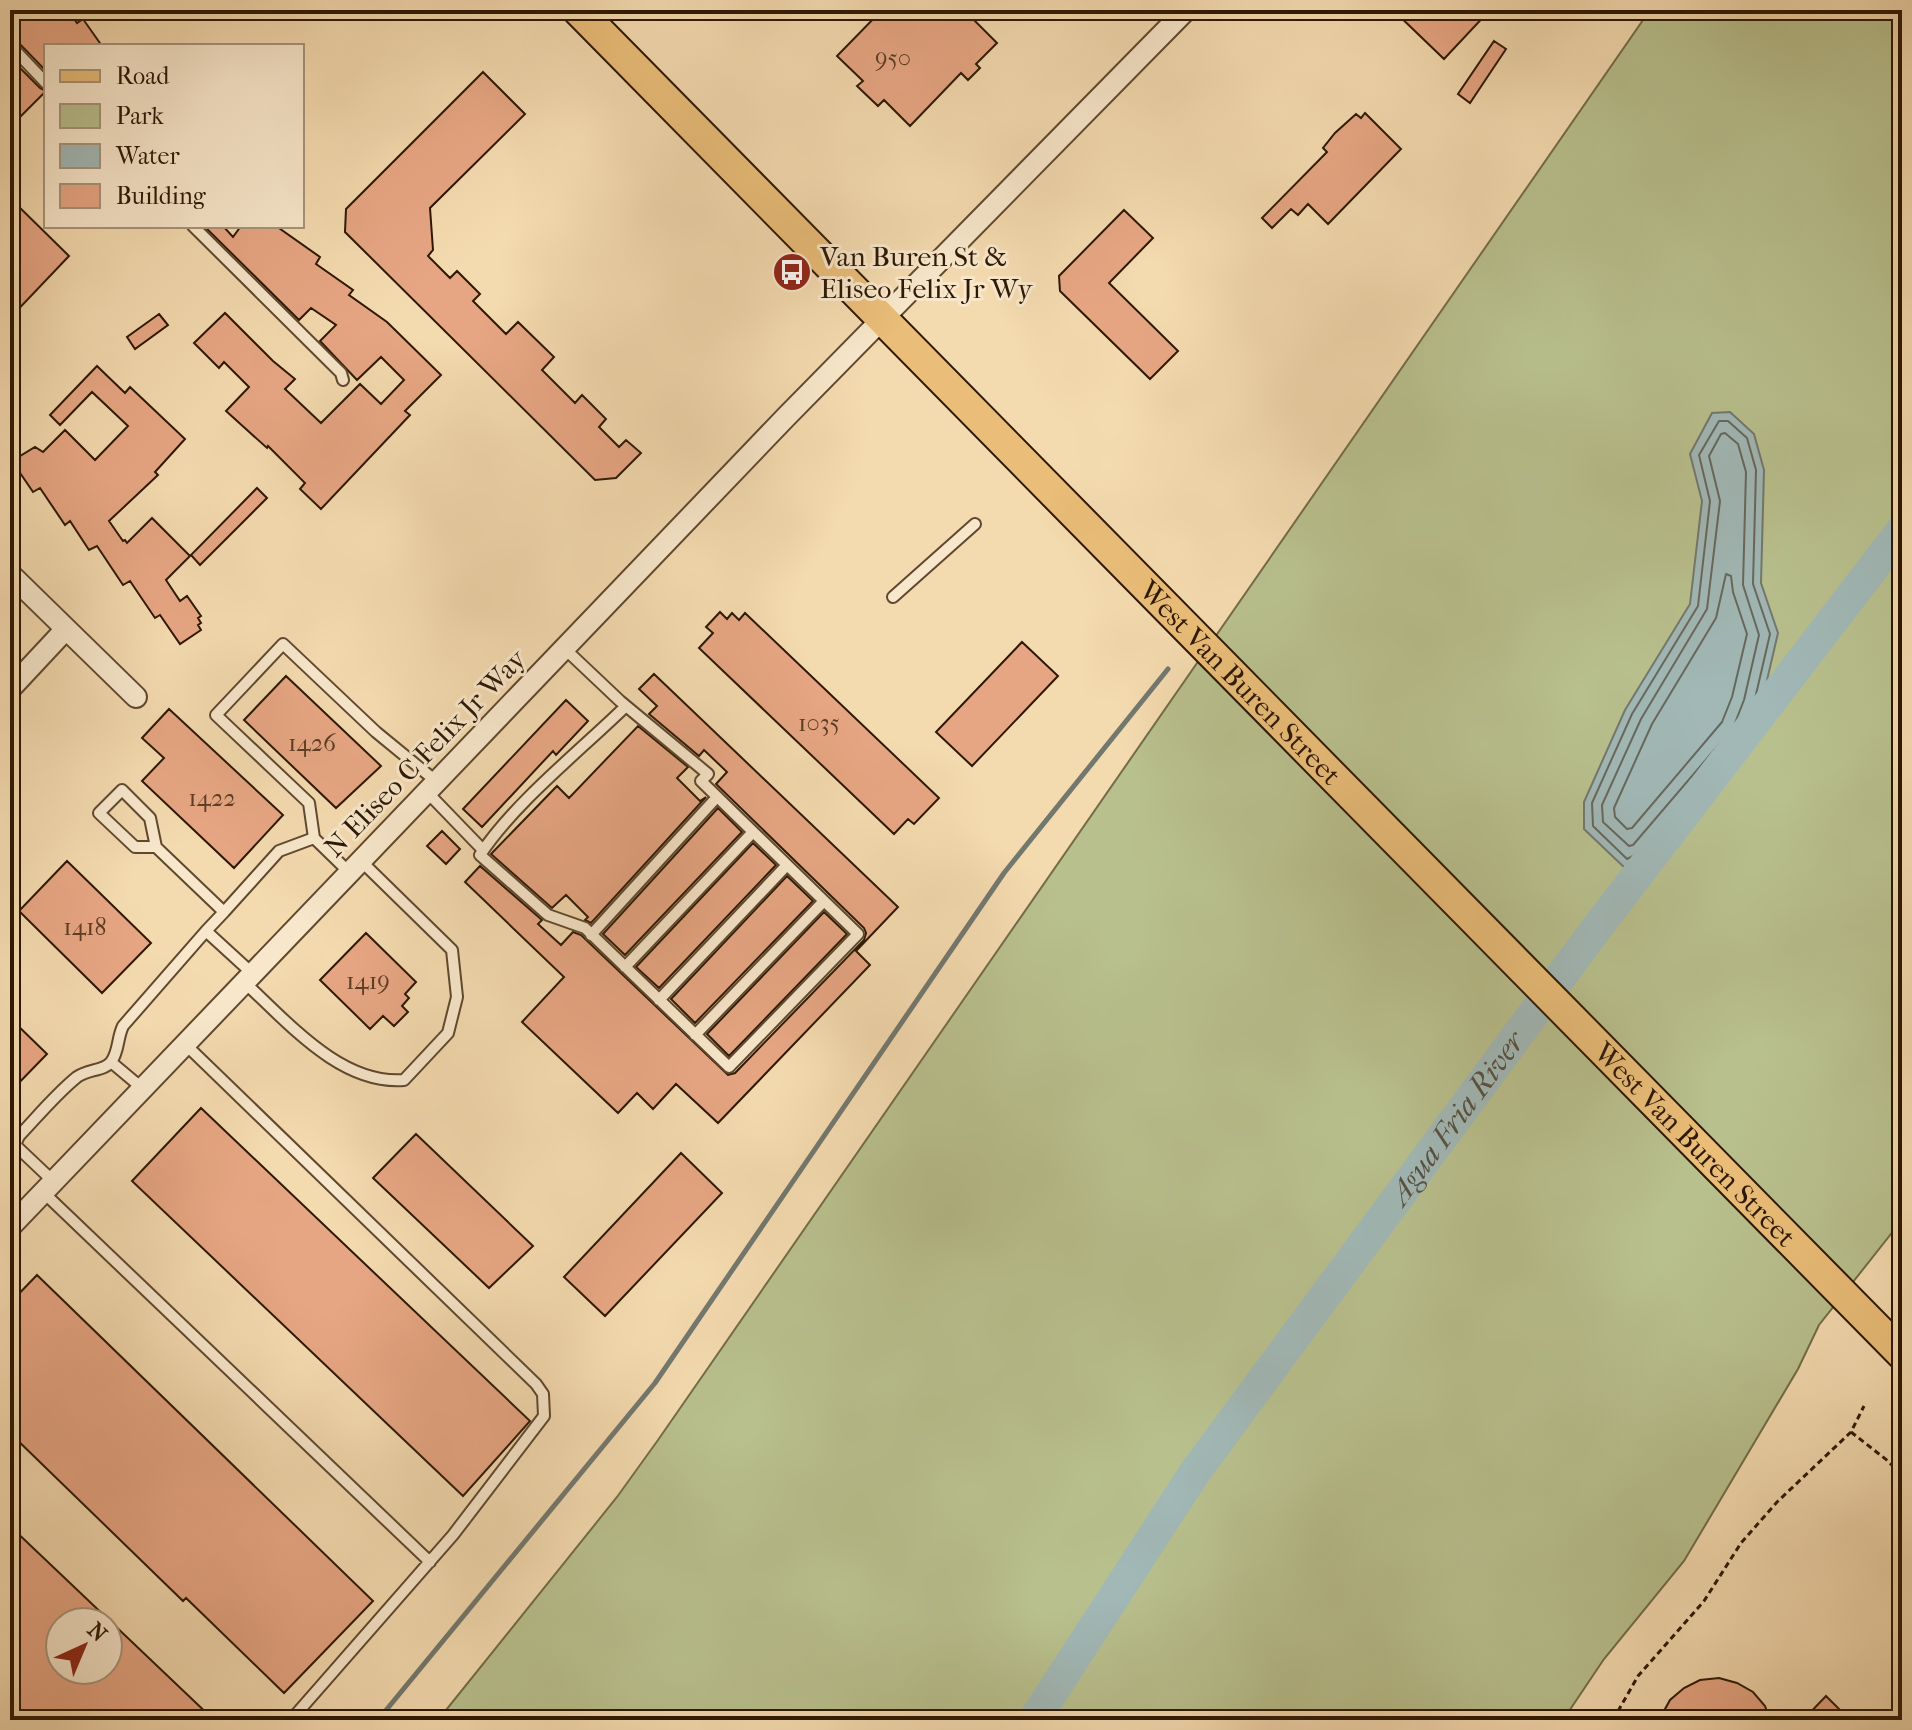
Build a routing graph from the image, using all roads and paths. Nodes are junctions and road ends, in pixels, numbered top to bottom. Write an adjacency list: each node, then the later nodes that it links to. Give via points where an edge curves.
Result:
1 (578, 10): 6 (main road, West Van Buren Street)
2 (1186, 10): 6 (street, N Eliseo C Felix Jr Way)
3 (10, 45): 4 (lane)
4 (44, 81)
5 (195, 228): 7 (lane)
6 (883, 320): 12 (street, N Eliseo C Felix Jr Way); 37 (main road, West Van Buren Street)
7 (343, 380)
8 (975, 524): 10 (lane)
9 (10, 574): 11 (street)
10 (893, 597)
11 (66, 629): 13 (street); 14 (street)
12 (564, 648): 15 (lane); 16 (street, N Eliseo C Felix Jr Way)
13 (10, 689)
14 (136, 697)
15 (626, 706): 17 (lane, via 708,774 701,781); 21 (lane)
16 (432, 787): 19 (lane, via 283,644 216,715 309,803); 21 (lane); 23 (street, N Eliseo C Felix Jr Way)
17 (717, 797): 18 (lane); 27 (lane)
18 (753, 832): 22 (lane); 28 (lane)
19 (314, 838): 23 (lane); 25 (lane, via 279,851)
20 (156, 847): 20 (lane, via 135,847 99,813 122,790 150,818); 25 (lane)
21 (483, 850): 27 (lane, via 480,855 548,915)
22 (787, 865): 24 (lane); 30 (lane)
23 (355, 867): 29 (street, N Eliseo C Felix Jr Way); 29 (lane, via 452,950 457,997 448,1033 404,1080 384,1082 348,1068 311,1043)
24 (824, 901): 31 (lane); 31 (lane, via 858,934 729,1067)
25 (224, 912): 26 (lane)
26 (206, 931): 29 (lane); 33 (lane, via 123,1026)
27 (591, 935): 28 (lane)
28 (625, 967): 30 (lane)
29 (248, 978): 32 (street, N Eliseo C Felix Jr Way)
30 (659, 1000): 31 (lane)
31 (695, 1035)
32 (185, 1044): 34 (street, N Eliseo C Felix Jr Way); 41 (lane, via 543,1394 544,1416)
33 (111, 1062): 34 (lane); 35 (lane, via 76,1078 19,1136 15,1145)
34 (142, 1088): 35 (street, N Eliseo C Felix Jr Way)
35 (48, 1187): 36 (street, N Eliseo C Felix Jr Way); 41 (lane)
36 (10, 1227)
37 (1902, 1354)
38 (1864, 1406): 39 (path)
39 (1851, 1432): 40 (path); 43 (path, via 1741,1543 1704,1601 1638,1676)
40 (1902, 1476)
41 (430, 1562): 42 (lane)
42 (291, 1720)
43 (1613, 1720)

